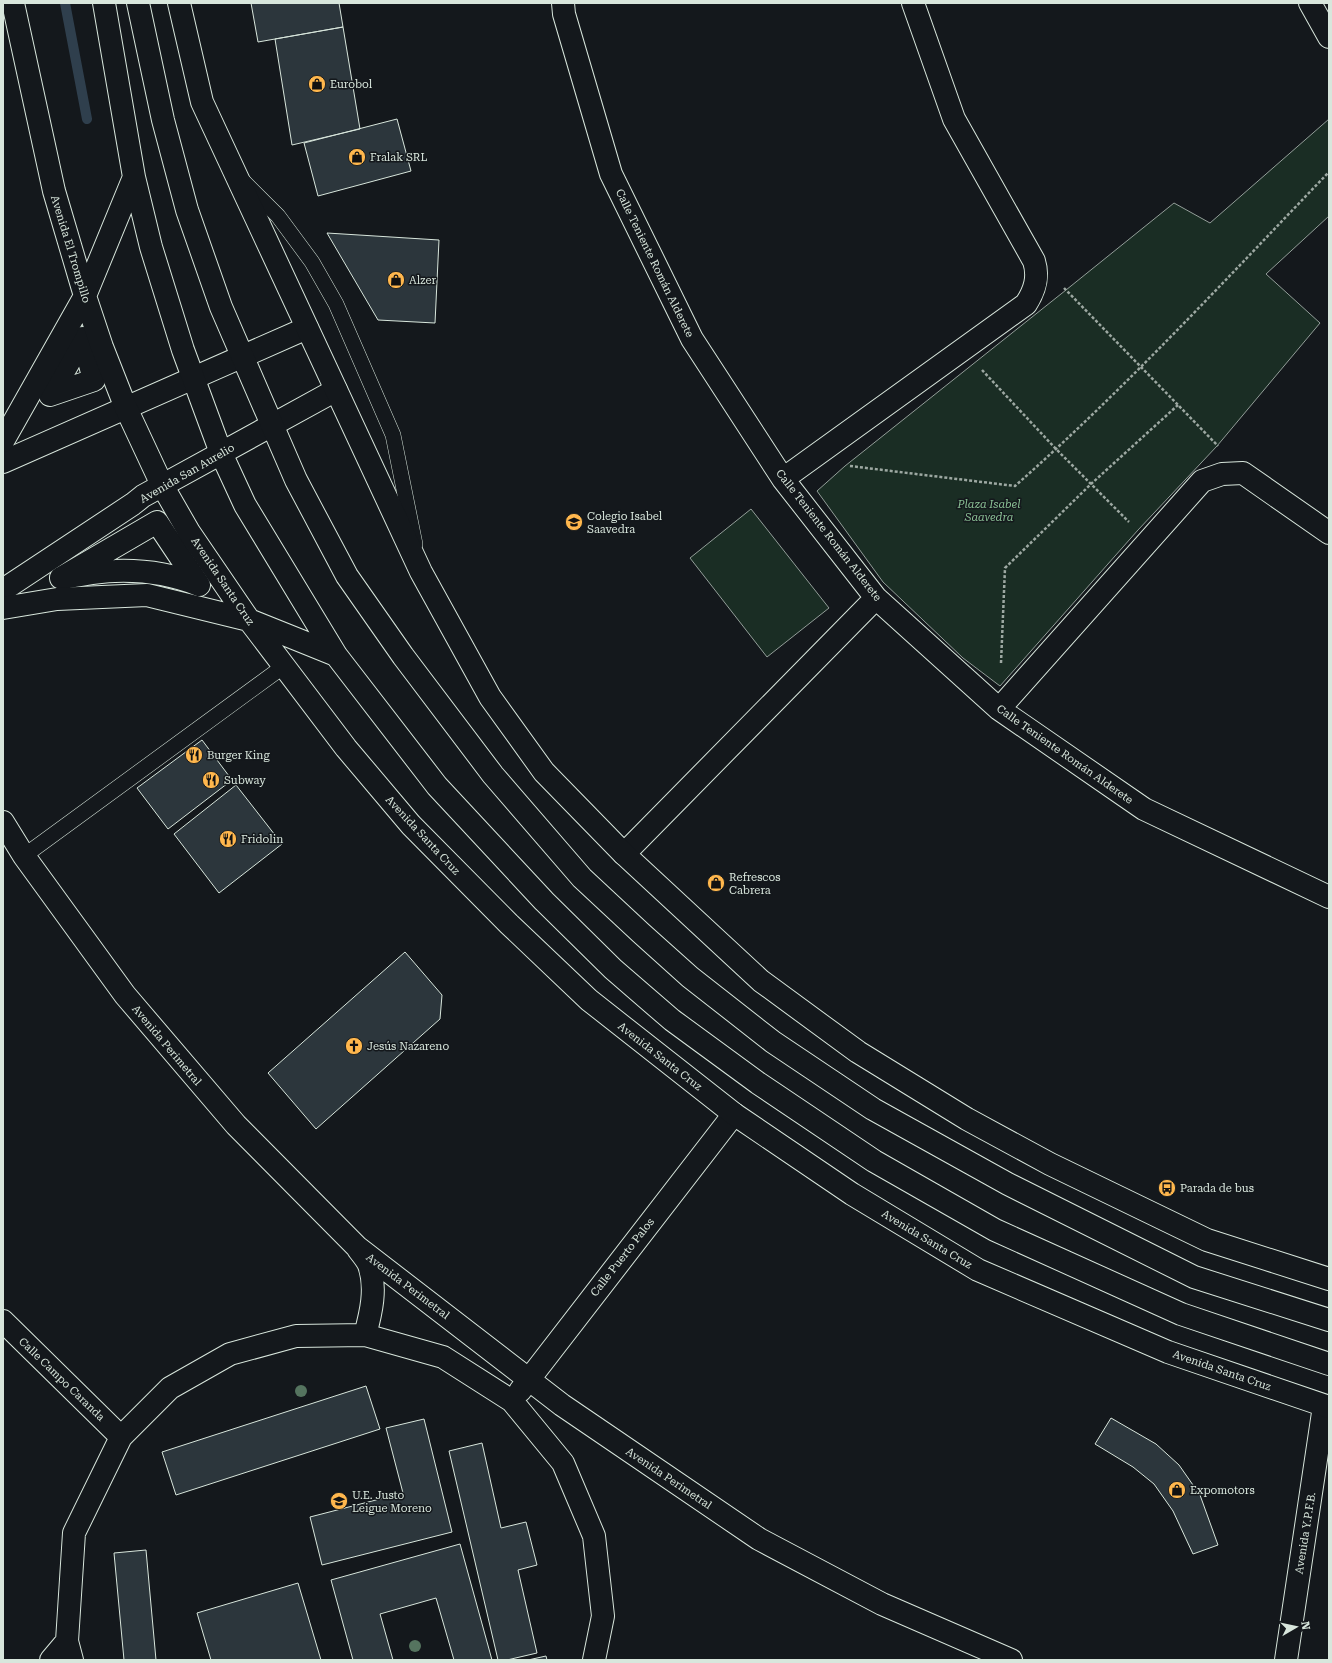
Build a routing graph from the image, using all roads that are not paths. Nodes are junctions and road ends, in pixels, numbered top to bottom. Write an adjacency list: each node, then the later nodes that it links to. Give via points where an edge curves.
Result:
1 (13, 3): 11 (main road, Avenida El Trompillo, via 54,191)
2 (104, 3): 10 (main road)
3 (138, 3): 13 (main road, via 163,120 187,210 221,307)
4 (179, 3): 9 (main road, via 202,102)
5 (563, 3): 21 (main road, Calle Teniente Román Alderete, via 564,14 611,174 692,339)
6 (913, 3): 21 (main road, via 954,119 1030,253 1037,270 1035,288 1026,304)
7 (1310, 3): 8 (main road)
8 (1329, 37)
9 (236, 174): 12 (main road); 25 (lane, via 278,216 312,262 336,304 393,436)
10 (134, 177): 11 (main road); 14 (main road, via 174,323)
11 (85, 296): 16 (main road, Avenida El Trompillo); 18 (main road)
12 (307, 328): 13 (main road); 15 (main road)
13 (243, 356): 14 (main road); 17 (main road)
14 (194, 378): 16 (main road); 19 (main road)
15 (336, 390): 17 (main road, Avenida San Aurelio); 25 (main road)
16 (126, 408): 20 (main road); 22 (main road, Avenida El Trompillo)
17 (273, 425): 19 (main road, Avenida San Aurelio); 40 (main road, via 296,480 347,576 474,750 582,878 690,977 773,1042 873,1109 1008,1184 1194,1277)
18 (3, 441)
19 (221, 453): 22 (main road, Avenida San Aurelio); 30 (main road, via 245,505)
20 (3, 462)
21 (783, 479): 27 (main road, Calle Teniente Román Alderete)
22 (162, 486): 26 (main road, Avenida San Aurelio, via 142,496 134,504); 29 (main road, Avenida Santa Cruz, via 189,532)
23 (157, 522): 23 (main road, via 144,530 61,578 115,571 182,578 199,586)
24 (1329, 533): 32 (main road, via 1243,473 1222,474 1202,481)
25 (420, 572): 34 (main road, via 490,697 544,772)
26 (3, 590)
27 (876, 598): 32 (main road, Calle Teniente Román Alderete); 34 (main road)
28 (3, 608): 29 (main road, via 57,599 147,595)
29 (249, 620): 30 (main road); 31 (main road, Avenida Santa Cruz)
30 (336, 655): 43 (main road, via 437,786 544,901 613,969 660,1010 758,1083 874,1161 995,1230 1181,1314)
31 (284, 666): 35 (lane); 37 (main road, Avenida Santa Cruz, via 346,748 411,826 509,924 589,1000)
32 (999, 709): 36 (main road, Calle Teniente Román Alderete, via 1144,809)
33 (3, 822): 35 (main road, Avenida Perimetral)
34 (624, 854): 39 (main road, via 761,981 858,1052 967,1119 1050,1164 1207,1240)
35 (24, 856): 38 (main road, Avenida Perimetral, via 124,995 236,1125)
36 (1329, 897)
37 (734, 1114): 44 (main road, Calle Puerto Palos); 46 (main road, Avenida Santa Cruz, via 852,1194 978,1270 1168,1352)
38 (357, 1246): 42 (main road, Avenida Perimetral, via 369,1265 373,1289 371,1312); 44 (main road, Avenida Perimetral)
39 (1329, 1279)
40 (1329, 1320)
41 (3, 1321): 47 (main road, Calle Campo Caranda)
42 (365, 1334): 45 (main road, via 444,1357); 47 (main road, via 296,1336 230,1354 170,1388)
43 (1329, 1364)
44 (529, 1378): 45 (main road, Calle Puerto Palos); 51 (main road, Avenida Perimetral, via 562,1405 759,1539 882,1604)
45 (512, 1401): 50 (main road, via 563,1463 594,1536 603,1616)
46 (1327, 1407): 52 (main road, Avenida Y.P.F.B.)
47 (121, 1437): 48 (main road, via 74,1533)
48 (70, 1650): 49 (main road)
49 (51, 1660)
50 (594, 1660)
51 (1011, 1660)
52 (1286, 1660)

